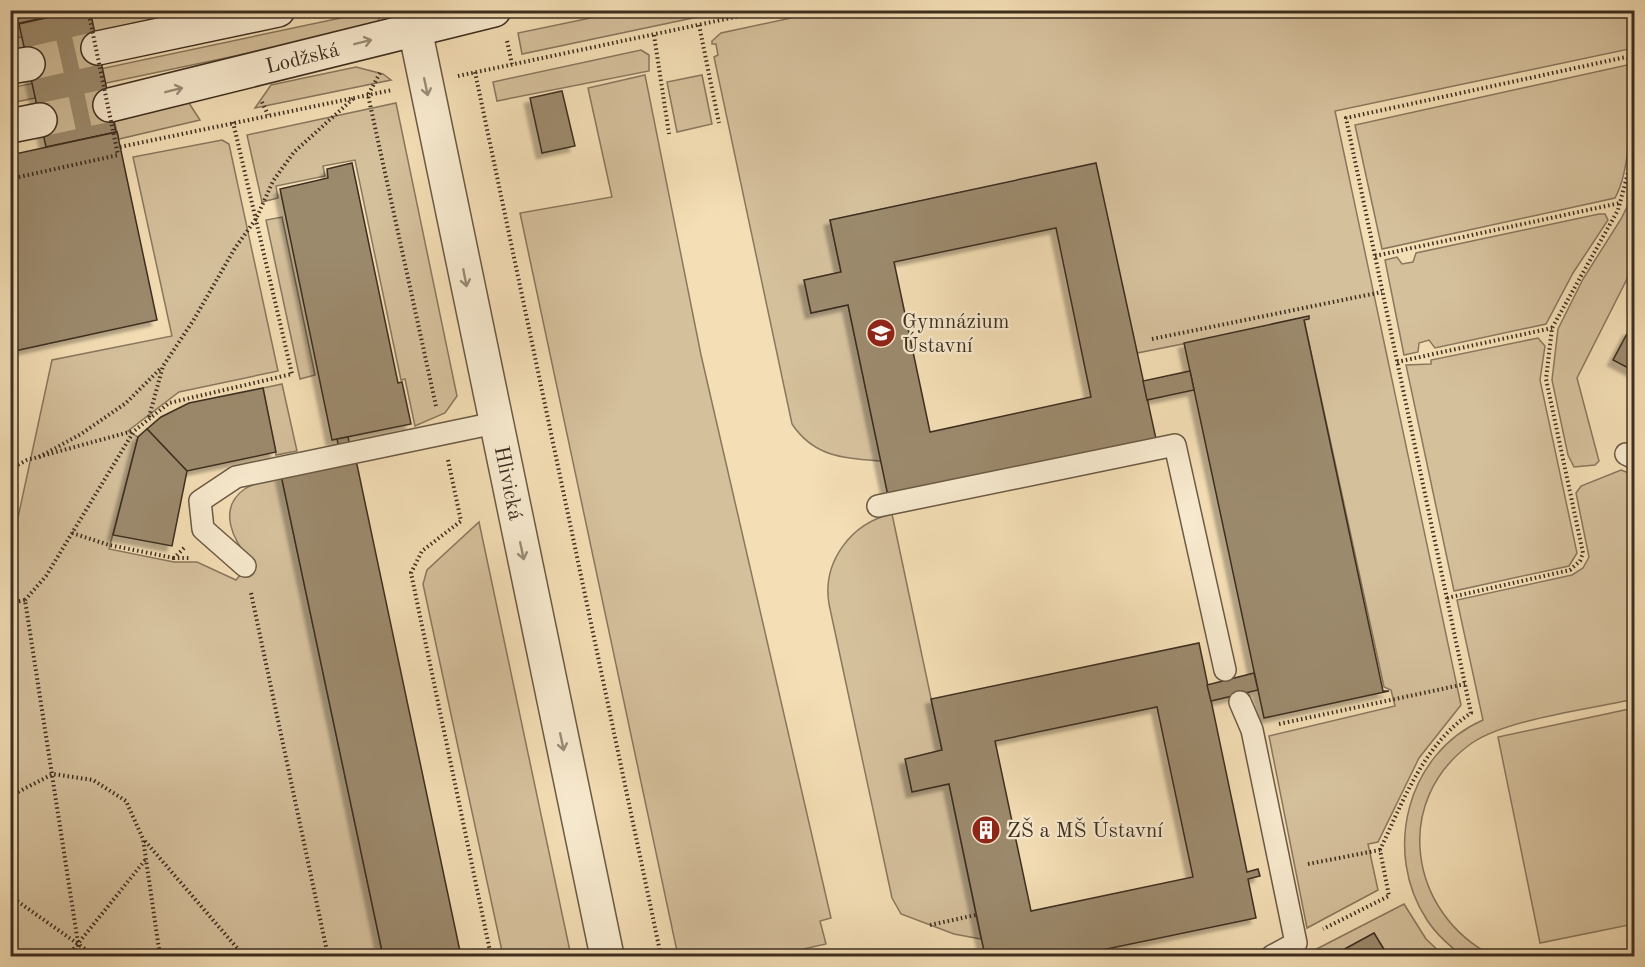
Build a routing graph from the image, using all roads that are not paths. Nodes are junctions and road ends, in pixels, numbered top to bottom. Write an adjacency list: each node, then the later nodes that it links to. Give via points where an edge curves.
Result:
1 (278, 10): 2 (street)
2 (228, 15): 5 (street)
3 (413, 20): 4 (street, Lodžská); 6 (street, Lodžská, one-way to 3); 7 (street, Hlivická, one-way to 7)
4 (500, 23)
5 (98, 48)
6 (110, 105)
7 (495, 423): 9 (lane, via 236,477 200,501 203,529); 12 (street, Hlivická, one-way to 12)
8 (878, 506): 10 (lane, via 1175,444)
9 (245, 566)
10 (1225, 670)
11 (1240, 702): 13 (lane, via 1252,730 1296,943)
12 (607, 957)
13 (1272, 957)

